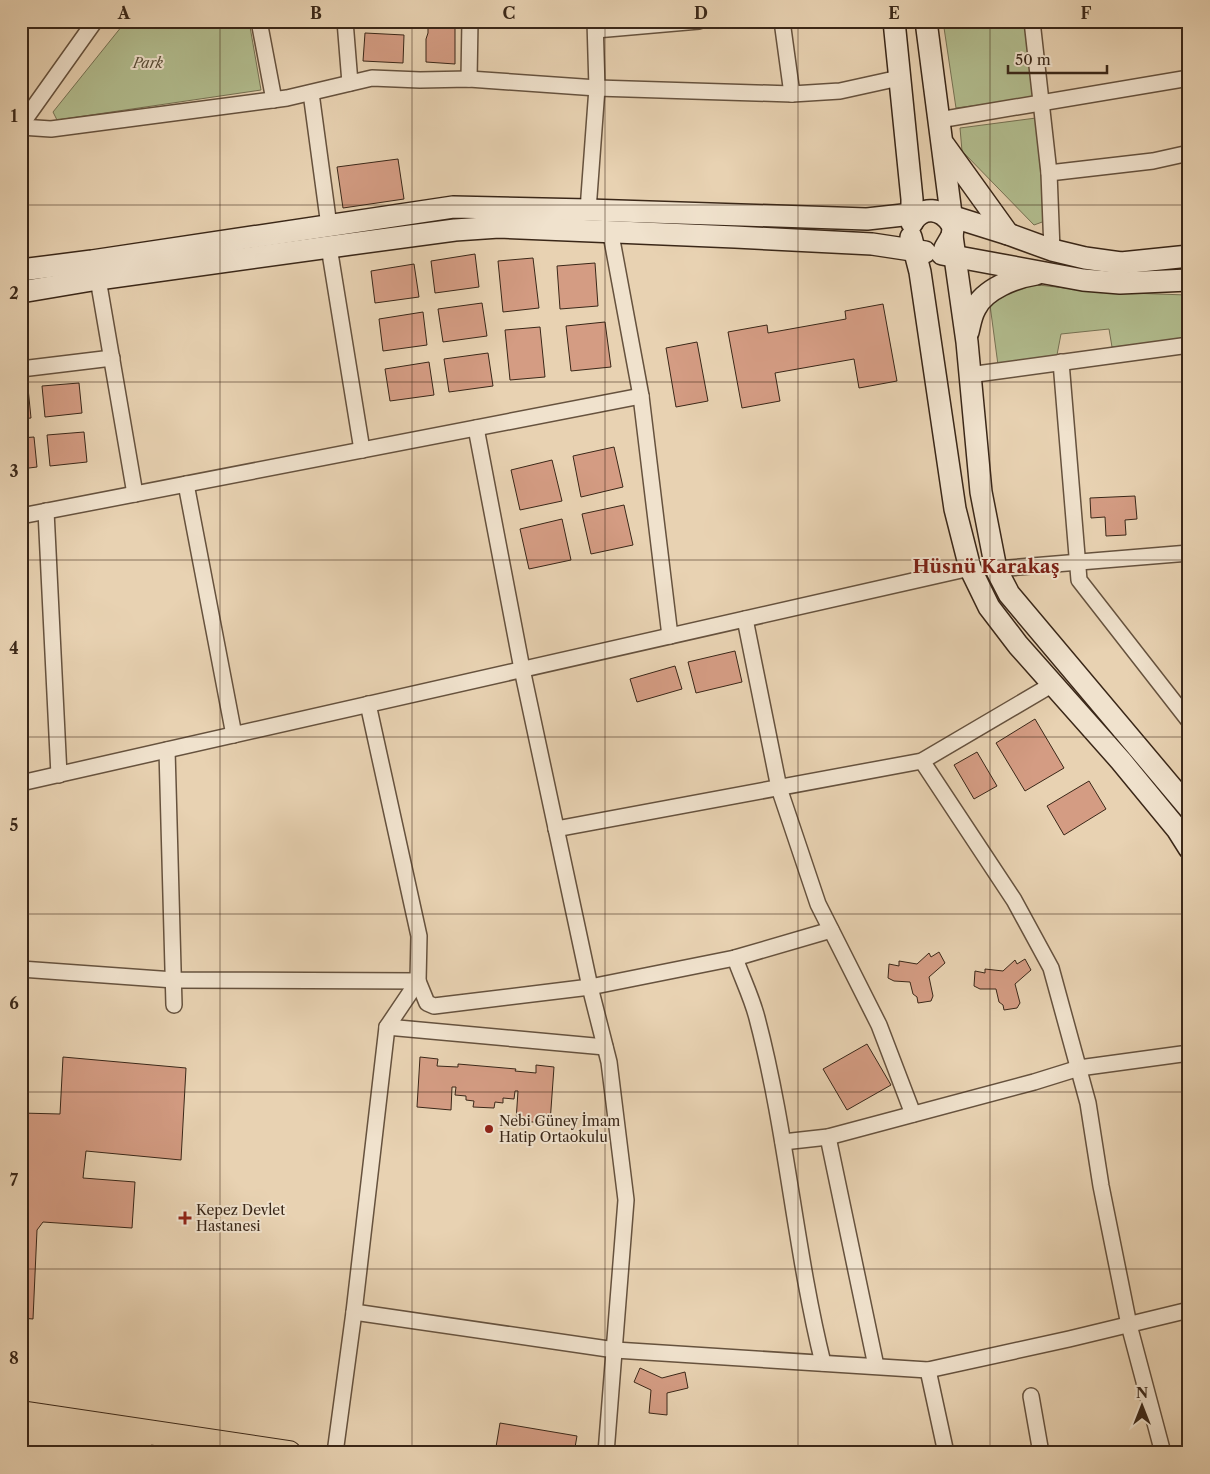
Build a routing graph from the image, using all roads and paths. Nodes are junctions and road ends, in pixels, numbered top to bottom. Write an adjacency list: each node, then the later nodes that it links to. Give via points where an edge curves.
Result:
1 (95, 21): 21 (street)
2 (259, 21): 18 (street)
3 (345, 21): 14 (street)
4 (470, 21): 13 (street)
5 (699, 21): 10 (street)
6 (782, 21): 17 (street)
7 (894, 21): 11 (street)
8 (926, 21): 20 (street)
9 (1032, 21): 19 (street)
10 (595, 26): 15 (street)
11 (900, 78): 17 (street, via 840,91); 26 (street, via 912,199)
12 (1189, 78): 19 (street)
13 (469, 79): 14 (street, via 372,78); 15 (street)
14 (350, 83): 16 (street)
15 (597, 88): 17 (street); 25 (street)
16 (311, 93): 18 (street); 28 (street)
17 (792, 94)
18 (274, 100): 21 (street, via 51,129)
19 (1041, 103): 20 (street); 24 (street)
20 (939, 120): 22 (street)
21 (21, 126)
22 (943, 143): 26 (street); 27 (street)
23 (1189, 153): 24 (street, via 1153,161)
24 (1049, 173): 30 (street)
25 (588, 210): 26 (street, via 867,219); 28 (street, via 453,207)
26 (931, 232): 27 (street); 28 (street, via 872,244 499,227); 33 (street); 37 (street); 52 (street, via 920,272 955,509)
27 (1008, 234): 30 (street)
28 (329, 236): 32 (street); 34 (street); 45 (street)
29 (612, 240): 43 (street)
30 (1052, 250): 31 (street, via 1121,263)
31 (1189, 256)
32 (21, 270)
33 (1044, 273): 35 (street, via 1120,284); 37 (street, via 1021,276 988,294 975,307)
34 (98, 279): 36 (street); 39 (street)
35 (1189, 280)
36 (21, 292)
37 (966, 342): 42 (street)
38 (1189, 345): 40 (street)
39 (112, 358): 41 (street); 47 (street)
40 (1061, 362): 42 (street); 51 (street)
41 (21, 369)
42 (969, 375): 53 (street, via 981,492)
43 (641, 396): 44 (street); 55 (street)
44 (476, 428): 45 (street); 56 (street)
45 (362, 450): 46 (street)
46 (186, 484): 47 (street); 60 (street)
47 (135, 494): 48 (street)
48 (46, 511): 49 (street); 63 (street)
49 (21, 516)
50 (1189, 553): 51 (street)
51 (1077, 562): 53 (street); 59 (street, via 1079,580)
52 (970, 568): 54 (street); 57 (street, via 989,607)
53 (996, 569): 66 (street, via 1009,594)
54 (745, 619): 55 (street); 65 (street)
55 (670, 636): 56 (street)
56 (522, 670): 58 (street); 67 (street)
57 (1053, 684): 62 (street); 68 (street, via 1127,768)
58 (368, 704): 60 (street); 73 (street, via 419,936)
59 (1189, 721)
60 (234, 735): 61 (street)
61 (166, 750): 63 (street); 72 (street)
62 (922, 761): 65 (street); 79 (street, via 1014,900 1051,968)
63 (59, 775): 64 (street)
64 (21, 783)
65 (779, 788): 67 (street); 69 (street, via 818,904)
66 (1189, 808)
67 (556, 829): 74 (street)
68 (1189, 848)
69 (831, 930): 70 (street); 80 (street, via 879,1025)
70 (735, 958): 74 (street); 82 (street, via 757,1017)
71 (21, 969): 72 (street)
72 (174, 980): 73 (street); 75 (street)
73 (418, 980): 74 (street, via 427,1003 434,1006); 76 (street)
74 (590, 987): 77 (street)
75 (174, 1005)
76 (387, 1027): 77 (street); 84 (street)
77 (605, 1047): 86 (street, via 626,1200)
78 (1189, 1053): 79 (street)
79 (1078, 1068): 80 (street); 85 (street, via 1088,1103)
80 (913, 1114): 81 (street)
81 (828, 1137): 82 (street); 88 (street)
82 (783, 1142): 87 (street)
83 (1189, 1310): 85 (street)
84 (354, 1312): 86 (street); 95 (street)
85 (1129, 1325): 89 (street); 99 (street)
86 (615, 1350): 87 (street); 96 (street)
87 (823, 1363): 88 (street)
88 (876, 1366): 89 (street)
89 (928, 1370): 97 (street)
90 (1031, 1396): 98 (street)
91 (21, 1413): 94 (main road)
92 (37, 1441): 93 (main road)
93 (143, 1453)
94 (288, 1453)
95 (335, 1453)
96 (606, 1453)
97 (946, 1453)
98 (1042, 1453)
99 (1163, 1453)

